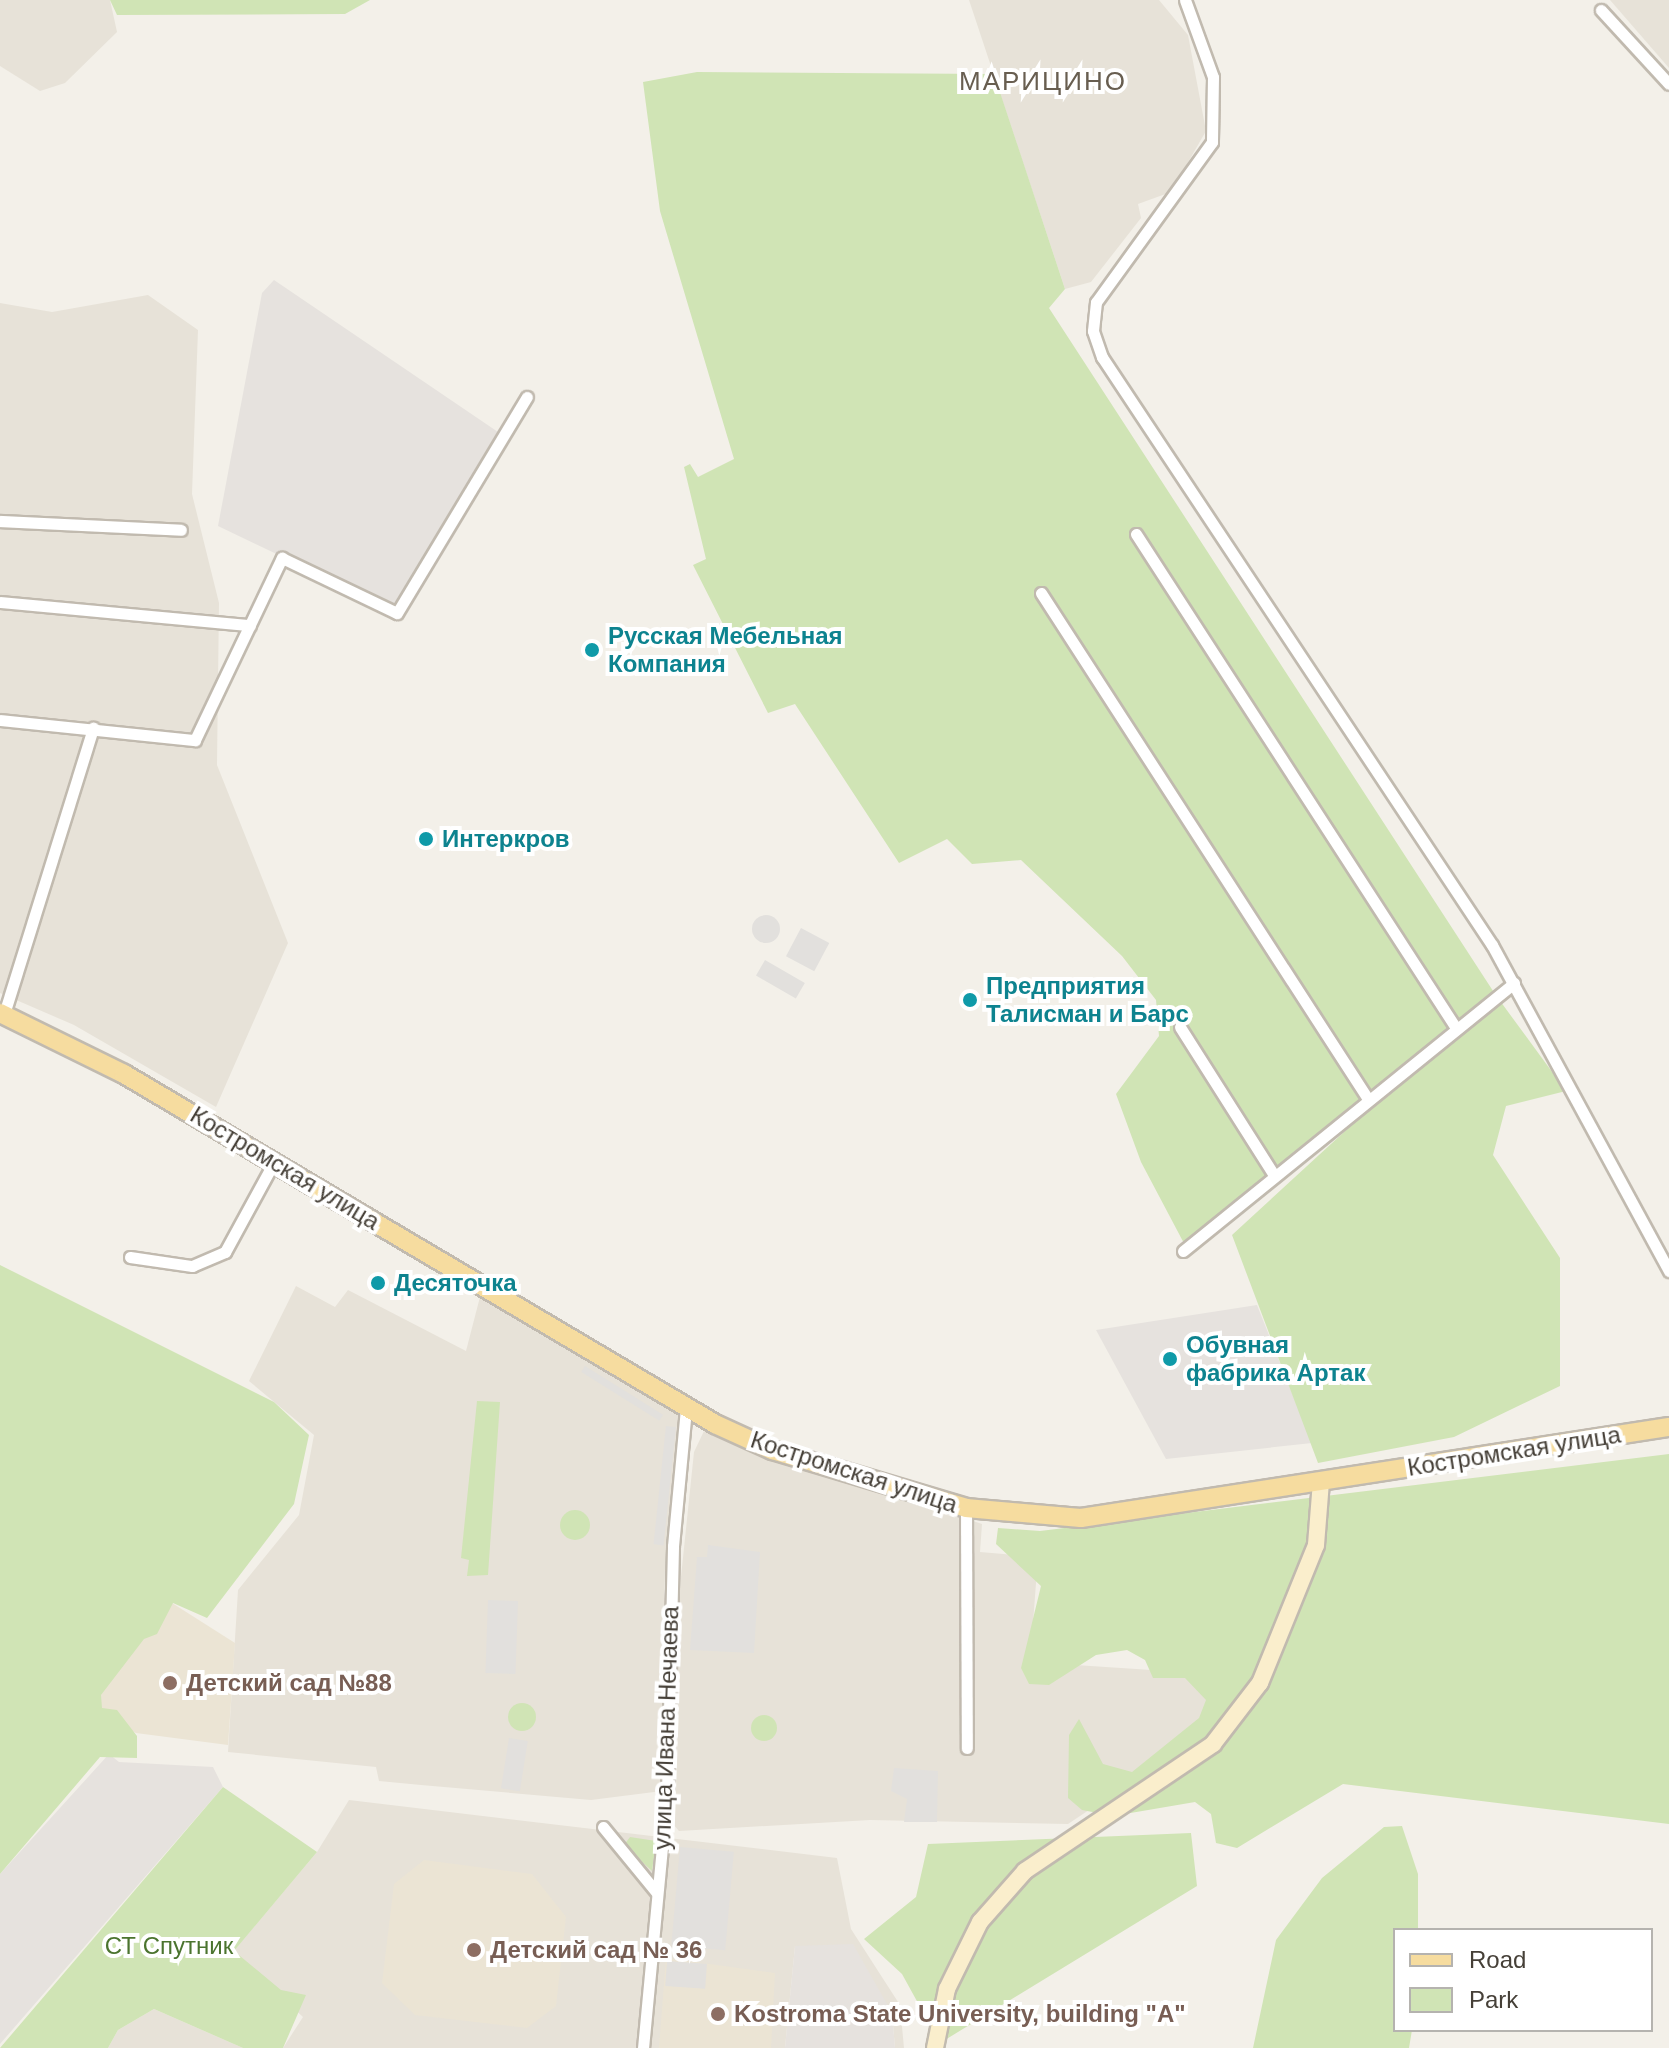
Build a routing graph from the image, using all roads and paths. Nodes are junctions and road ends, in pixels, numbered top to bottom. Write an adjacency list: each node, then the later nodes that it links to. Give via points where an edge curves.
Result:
1 (1185, 0): 4 (street)
2 (1200, 0): 4 (street)
3 (1601, 10): 5 (street)
4 (1192, 12): 15 (street, via 1213,77 1212,142 1102,291 1093,331 1102,357)
5 (1669, 84)
6 (527, 397): 12 (street, via 397,613 282,558)
7 (0, 521): 8 (street)
8 (181, 530)
9 (1136, 534): 18 (street)
10 (1041, 593): 19 (street)
11 (0, 602): 12 (street)
12 (250, 625): 14 (street, via 195,740)
13 (0, 720): 14 (street)
14 (93, 728): 16 (street)
15 (1514, 983): 18 (street); 24 (street)
16 (2, 1013): 20 (main road, Костромская улица)
17 (1180, 1027): 21 (street)
18 (1456, 1028): 19 (street)
19 (1368, 1099): 21 (street)
20 (274, 1162): 23 (street, via 225,1252 192,1266); 25 (main road, Костромская улица)
21 (1274, 1175): 22 (street)
22 (1183, 1251)
23 (130, 1257)
24 (1669, 1271)
25 (686, 1409): 28 (main road, Костромская улица, via 772,1450); 31 (street, улица Ивана Нечаева)
26 (1669, 1427): 27 (main road, Костромская улица)
27 (1321, 1481): 28 (main road, Костромская улица, via 1081,1518); 33 (main road, via 1316,1545 1260,1683 1213,1744 1025,1871 980,1922 947,1989)
28 (966, 1508): 29 (street)
29 (967, 1748)
30 (603, 1827): 31 (street)
31 (657, 1893): 32 (street, улица Ивана Нечаева)
32 (643, 2048)
33 (935, 2048)

